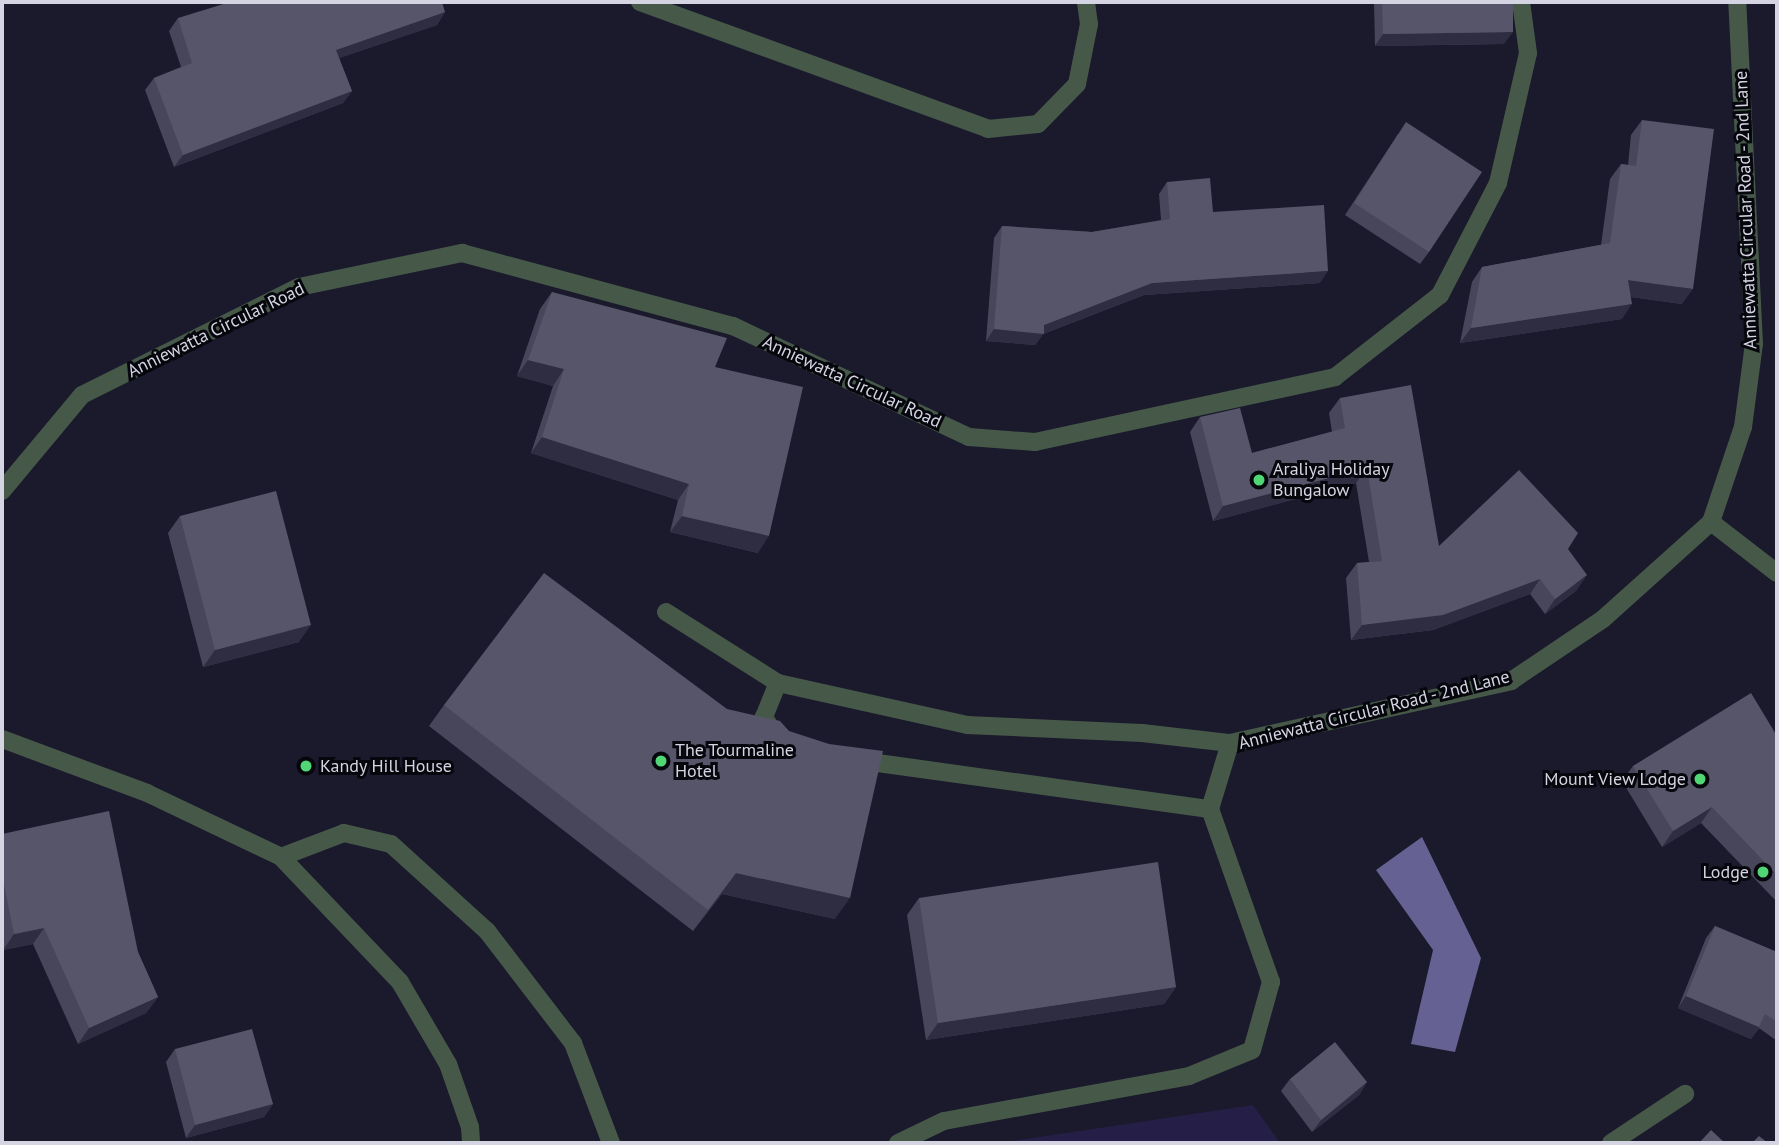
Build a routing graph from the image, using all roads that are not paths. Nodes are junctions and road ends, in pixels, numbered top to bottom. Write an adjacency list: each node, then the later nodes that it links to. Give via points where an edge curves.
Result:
1 (640, 2): 2 (street, via 988,130 1038,124 1077,85 1089,23)
2 (1086, 2)
3 (1521, 2): 5 (street, Anniewatta Circular Road, via 1528,53 1498,183 1440,295 1335,377 1035,442 969,438 733,326 462,253 299,287 82,395)
4 (1737, 2): 6 (street, Anniewatta Circular Road - 2nd Lane, via 1754,344 1743,427)
5 (2, 491)
6 (1711, 522): 7 (street); 11 (street, Anniewatta Circular Road - 2nd Lane, via 1603,619 1511,681)
7 (1777, 573)
8 (666, 612): 9 (street)
9 (778, 683): 11 (street, via 967,725 1142,733); 12 (street, via 764,717 779,741)
10 (2, 738): 15 (street, via 147,793)
11 (1230, 743): 14 (street, Anniewatta Circular Road - 2nd Lane)
12 (792, 746)
13 (831, 756): 14 (street)
14 (1210, 808): 19 (street, via 1272,982 1252,1050 1189,1076 944,1121)
15 (281, 857): 17 (street, via 400,982 448,1064 470,1127); 18 (street, via 344,833 391,844 487,931 573,1042)
16 (1685, 1094): 20 (street)
17 (471, 1143)
18 (611, 1143)
19 (898, 1143)
20 (1611, 1143)

